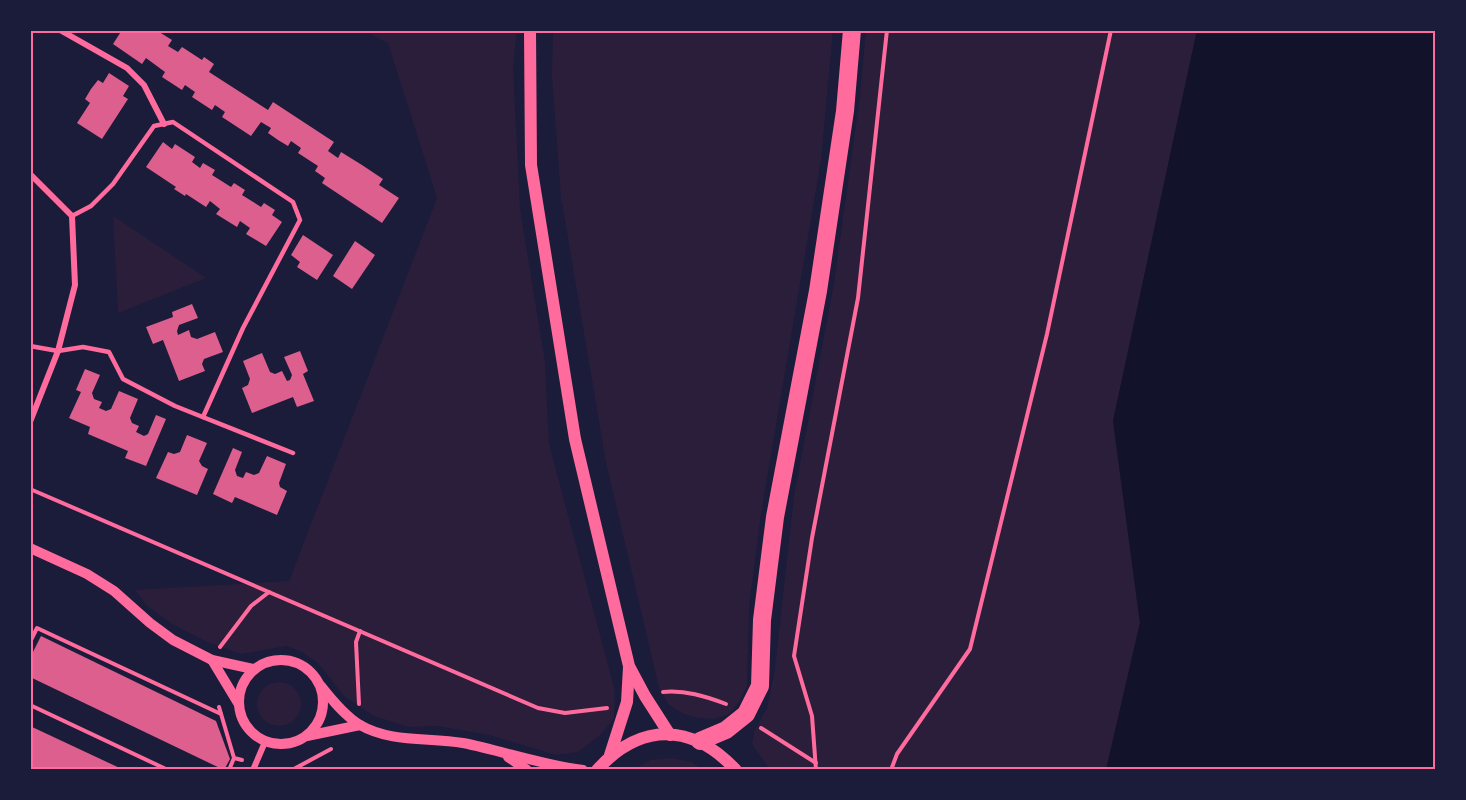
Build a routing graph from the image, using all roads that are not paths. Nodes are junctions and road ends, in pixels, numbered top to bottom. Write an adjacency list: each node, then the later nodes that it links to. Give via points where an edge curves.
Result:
1 (60, 30): 4 (street, via 127,68 144,85)
2 (530, 30): 14 (main road, via 531,165 575,439)
3 (852, 30): 21 (highway, via 845,111 818,291 775,517 762,620 760,686 746,714 726,730)
4 (164, 124): 6 (lane, via 154,126 113,183 91,206); 9 (lane, via 173,122 293,202 300,220 243,328)
5 (30, 174): 6 (street)
6 (72, 216): 8 (street, via 75,285)
7 (30, 346): 8 (lane)
8 (58, 351): 9 (lane, via 82,347 109,352 123,379); 10 (street)
9 (203, 417): 11 (lane)
10 (30, 423)
11 (293, 453)
12 (30, 548): 13 (street, via 87,574 165,634)
13 (212, 660): 15 (street); 17 (street)
14 (629, 666): 19 (main road); 24 (main road, via 627,702)
15 (253, 669): 16 (street, via 274,660 297,662 307,668); 17 (street, via 245,679)
16 (321, 687): 18 (street); 20 (street, via 322,714)
17 (238, 703): 22 (street, via 246,726)
18 (360, 725): 20 (street); 23 (street, via 416,740 465,744)
19 (670, 735): 21 (main road); 24 (main road, via 628,743)
20 (306, 736): 22 (street, via 294,743)
21 (700, 741): 29 (main road, via 721,754)
22 (265, 742): 25 (street)
23 (503, 754): 26 (street); 27 (street)
24 (610, 755): 28 (main road)
25 (253, 770)
26 (527, 770)
27 (583, 770)
28 (597, 770)
29 (736, 770)

